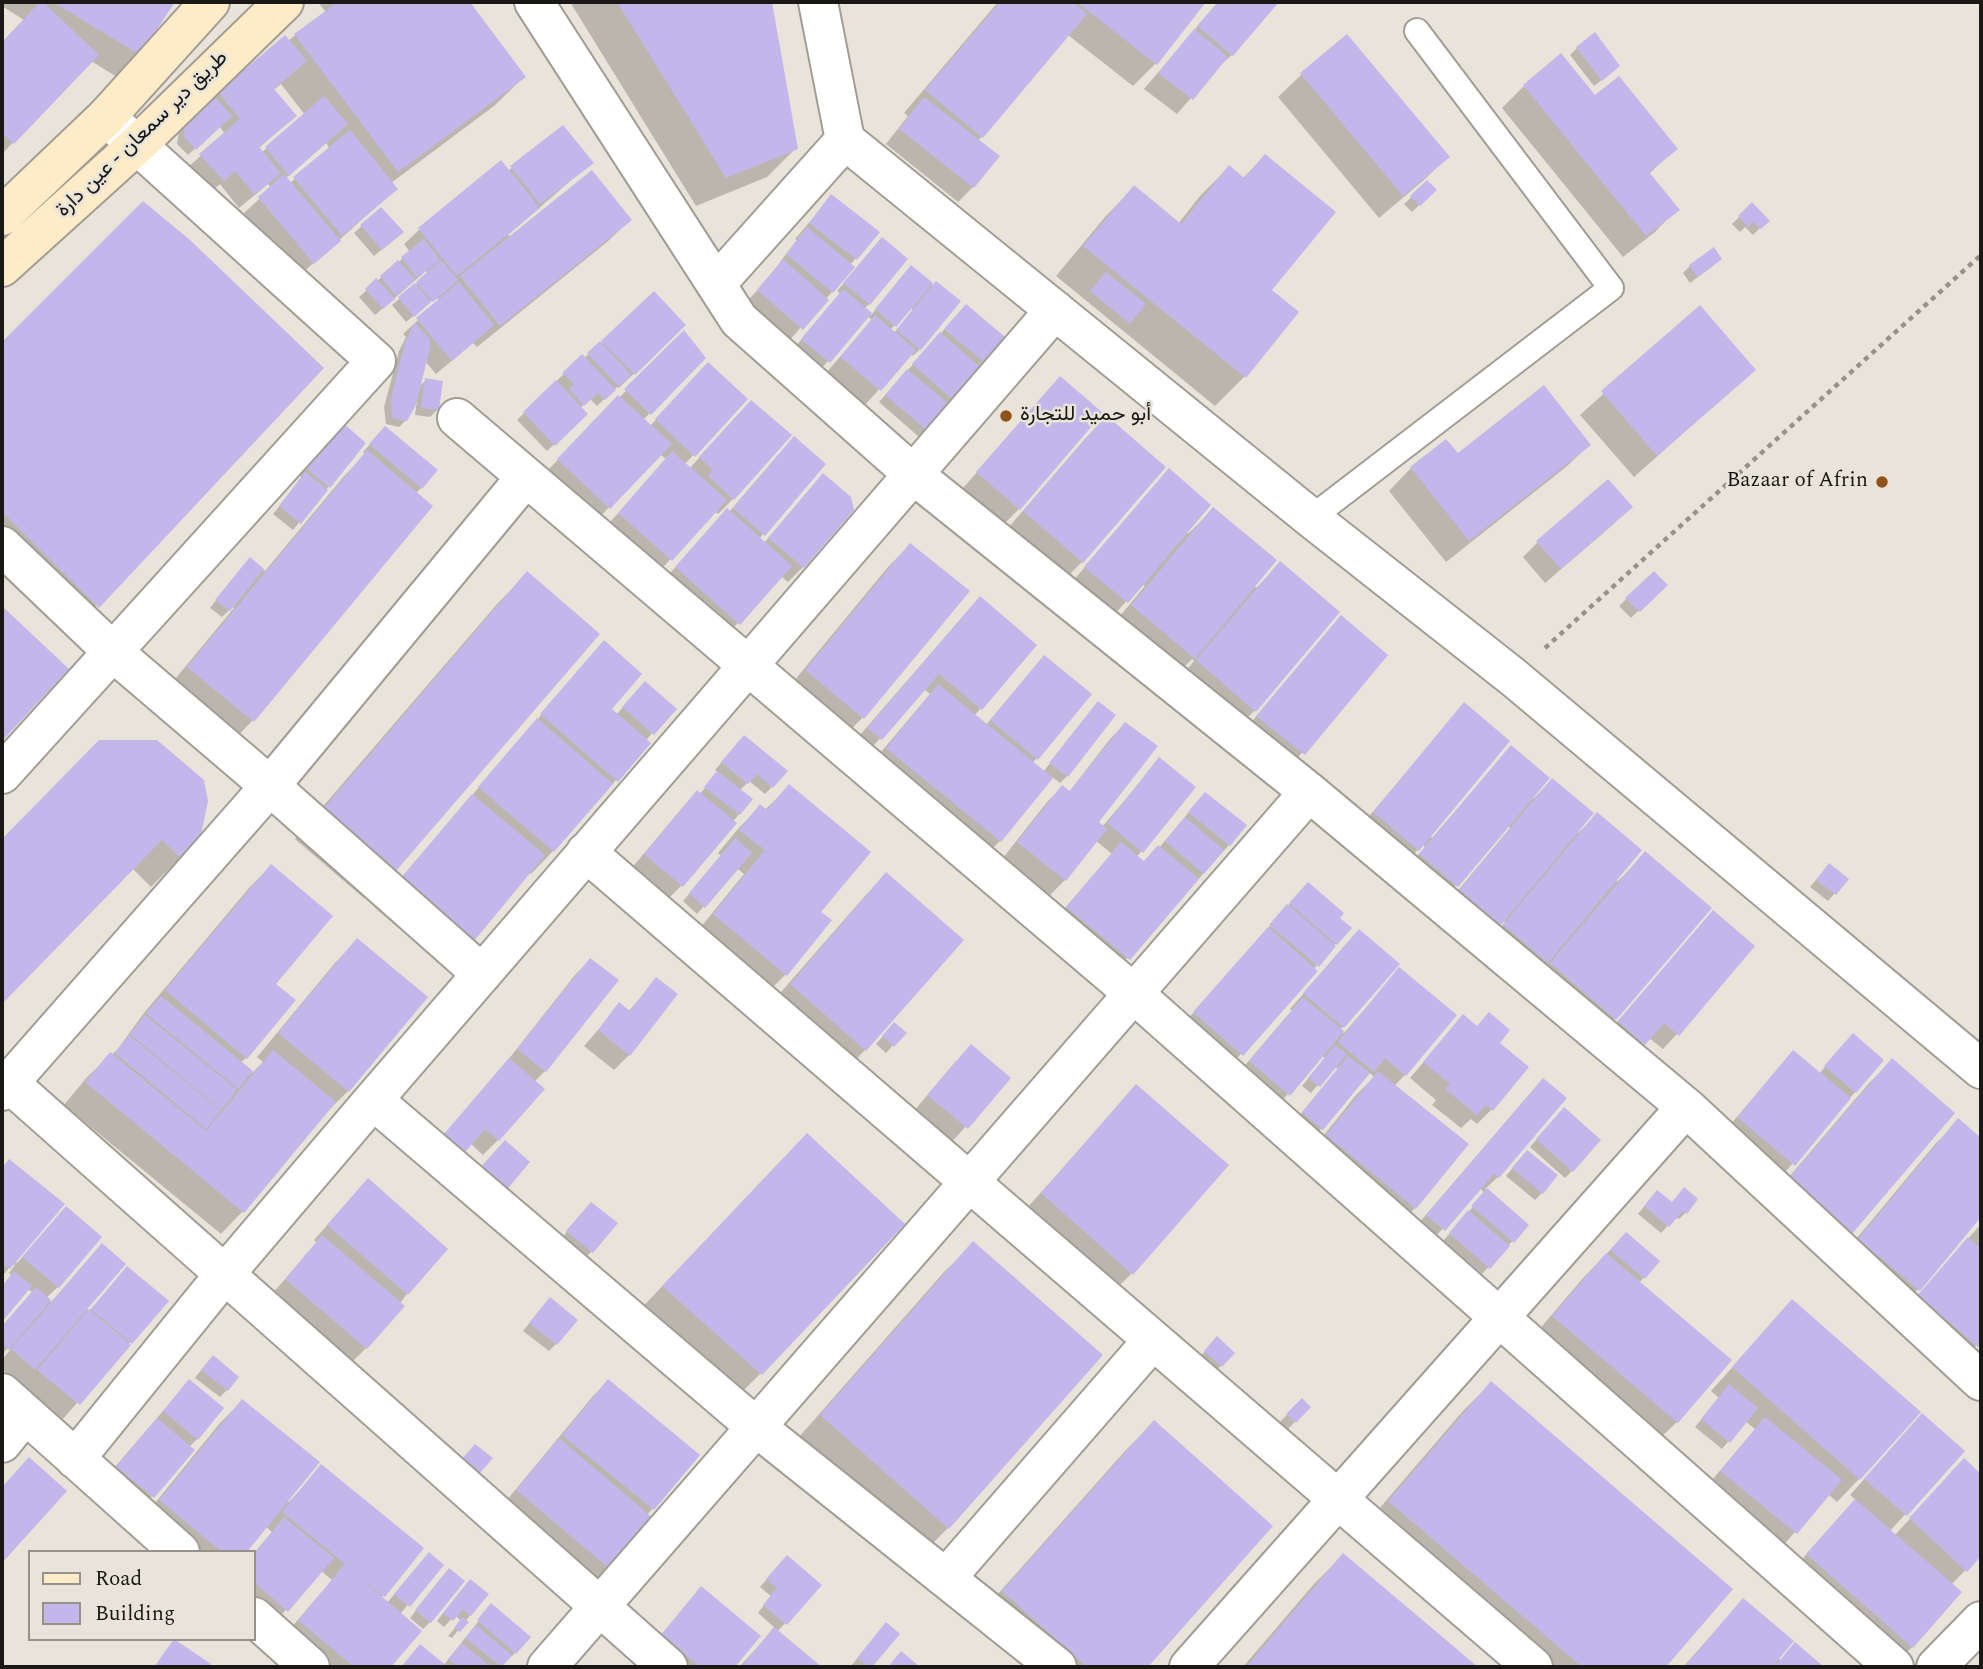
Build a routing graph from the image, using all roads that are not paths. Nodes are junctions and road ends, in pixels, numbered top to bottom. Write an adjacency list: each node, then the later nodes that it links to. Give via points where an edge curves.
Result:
1 (210, 2): 6 (main road, طريق دير سمعان - عين دارة)
2 (284, 2): 8 (main road, طريق دير سمعان - عين دارة)
3 (534, 2): 11 (street)
4 (818, 2): 7 (street)
5 (1416, 31): 16 (lane, via 1611,288)
6 (106, 117): 8 (street); 9 (main road, طريق دير سمعان - عين دارة)
7 (845, 140): 11 (street); 12 (street)
8 (138, 144): 10 (main road, طريق دير سمعان - عين دارة); 18 (street, via 376,361)
9 (2, 216)
10 (2, 267)
11 (716, 284): 14 (street, via 739,320)
12 (1055, 310): 14 (street); 16 (street)
13 (457, 418): 15 (street)
14 (914, 475): 19 (street); 22 (street)
15 (525, 478): 19 (street); 21 (street)
16 (1311, 519): 26 (street, via 1513,677)
17 (2, 546): 18 (street)
18 (113, 652): 20 (street); 21 (street)
19 (748, 667): 23 (street); 25 (street)
20 (2, 774)
21 (270, 786): 24 (street); 27 (street)
22 (1309, 792): 25 (street); 29 (street)
23 (586, 852): 24 (street); 30 (street)
24 (482, 974): 28 (street)
25 (1133, 993): 30 (street); 32 (street)
26 (1981, 1069)
27 (5, 1087): 31 (street)
28 (373, 1100): 31 (street); 36 (street)
29 (1686, 1107): 32 (street); 34 (street)
30 (969, 1182): 33 (street); 36 (street)
31 (224, 1275): 37 (street); 41 (street)
32 (1499, 1317): 38 (street); 50 (street)
33 (1153, 1340): 38 (street); 40 (street)
34 (1981, 1381)
35 (9, 1417): 37 (street)
36 (755, 1426): 40 (street); 41 (street)
37 (75, 1459): 39 (street)
38 (1338, 1499): 48 (street); 49 (street)
39 (178, 1550)
40 (946, 1578): 47 (street)
41 (600, 1607): 45 (street); 46 (street)
42 (256, 1619): 44 (street)
43 (1981, 1621): 51 (street)
44 (310, 1667)
45 (547, 1667)
46 (668, 1667)
47 (1058, 1667)
48 (1189, 1667)
49 (1533, 1667)
50 (1894, 1667)
51 (1936, 1667)

